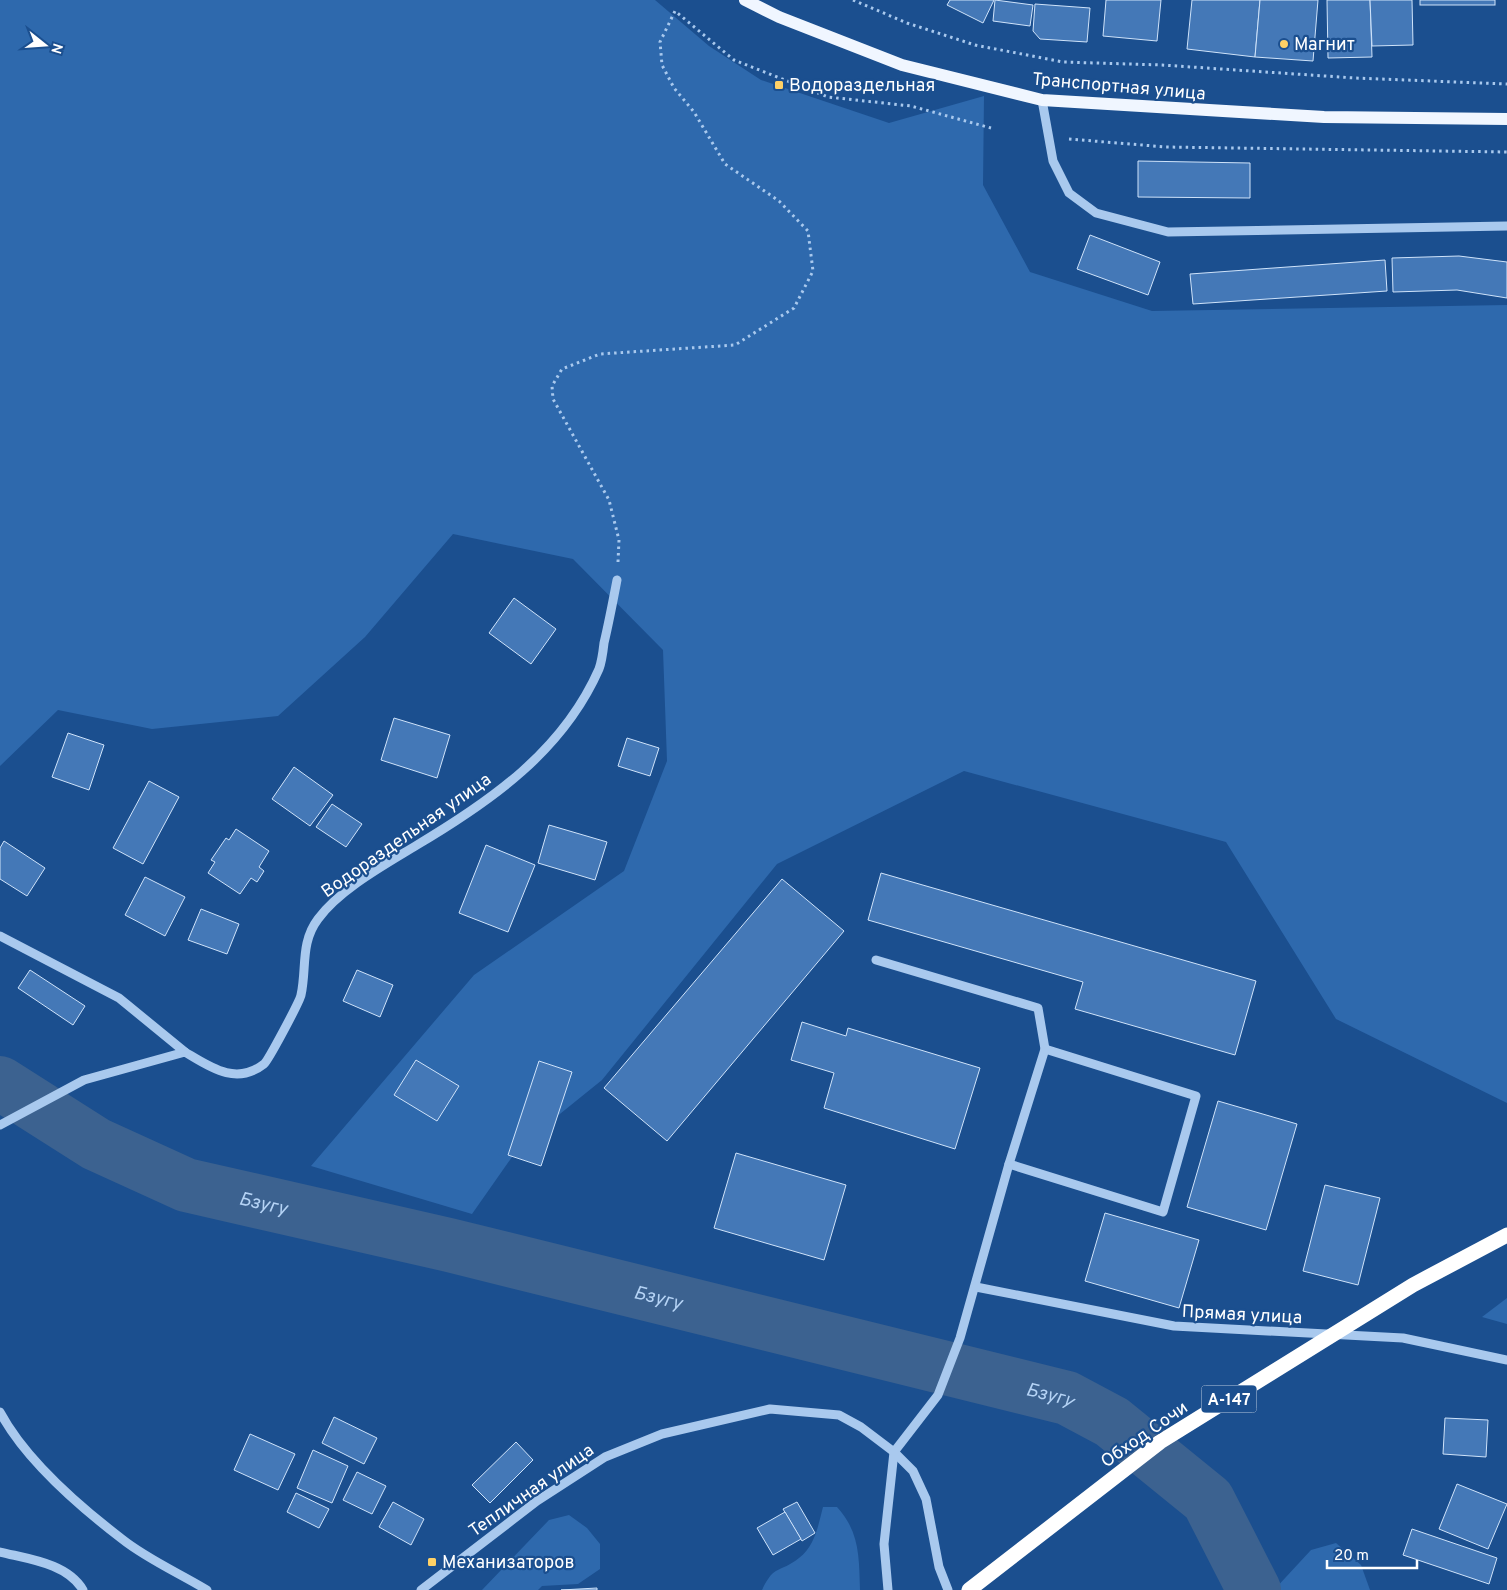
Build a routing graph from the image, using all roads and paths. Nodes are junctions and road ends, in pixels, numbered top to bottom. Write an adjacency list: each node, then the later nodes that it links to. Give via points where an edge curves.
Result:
1 (745, 0): 4 (main road, Транспортная улица, via 788,21 902,65)
2 (853, 0): 3 (path, via 907,23 975,45 1063,62)
3 (1507, 84)
4 (1042, 100): 5 (main road, Транспортная улица, via 1324,117); 9 (street, via 1052,161 1069,193 1096,213 1114,218 1168,232)
5 (1507, 118)
6 (992, 128): 10 (path, via 911,106 828,97 734,60 675,11 660,42 662,65 674,88 694,112 724,164 779,201 808,231 813,271 794,308 735,345 600,354 562,369 552,386 553,399 609,500 619,540)
7 (1066, 139): 8 (path, via 1166,147)
8 (1507, 152)
9 (1507, 226)
10 (617, 580): 14 (street, Водораздельная улица, via 600,668 575,712 549,746 511,782 464,817 394,859 335,900 317,919 304,944 301,996 265,1064 241,1075 219,1072)
11 (0, 936): 14 (street, Водораздельная улица, via 119,998)
12 (876, 960): 13 (street, via 1038,1008)
13 (1045, 1049): 16 (street); 16 (street, via 1196,1096 1163,1212)
14 (185, 1052): 15 (street, via 84,1080)
15 (2, 1124)
16 (1009, 1164): 18 (street)
17 (1507, 1235): 28 (highway, Обход Сочи / А-147, bridge, via 1413,1285 1160,1442)
18 (976, 1287): 19 (street, Прямая улица, via 1174,1326 1403,1338); 21 (street, via 938,1395)
19 (1507, 1360)
20 (0, 1412): 24 (street, via 44,1471 122,1540)
21 (894, 1452): 25 (street, Тепличная улица, via 861,1427 838,1415 816,1412 770,1409 662,1434 605,1458 537,1501); 26 (street, via 884,1544); 27 (street, Тепличная улица, via 913,1471 926,1499 939,1567)
22 (0, 1552): 23 (street, via 50,1565 69,1574)
23 (83, 1590)
24 (208, 1590)
25 (421, 1590)
26 (888, 1590)
27 (948, 1590)
28 (969, 1590)

